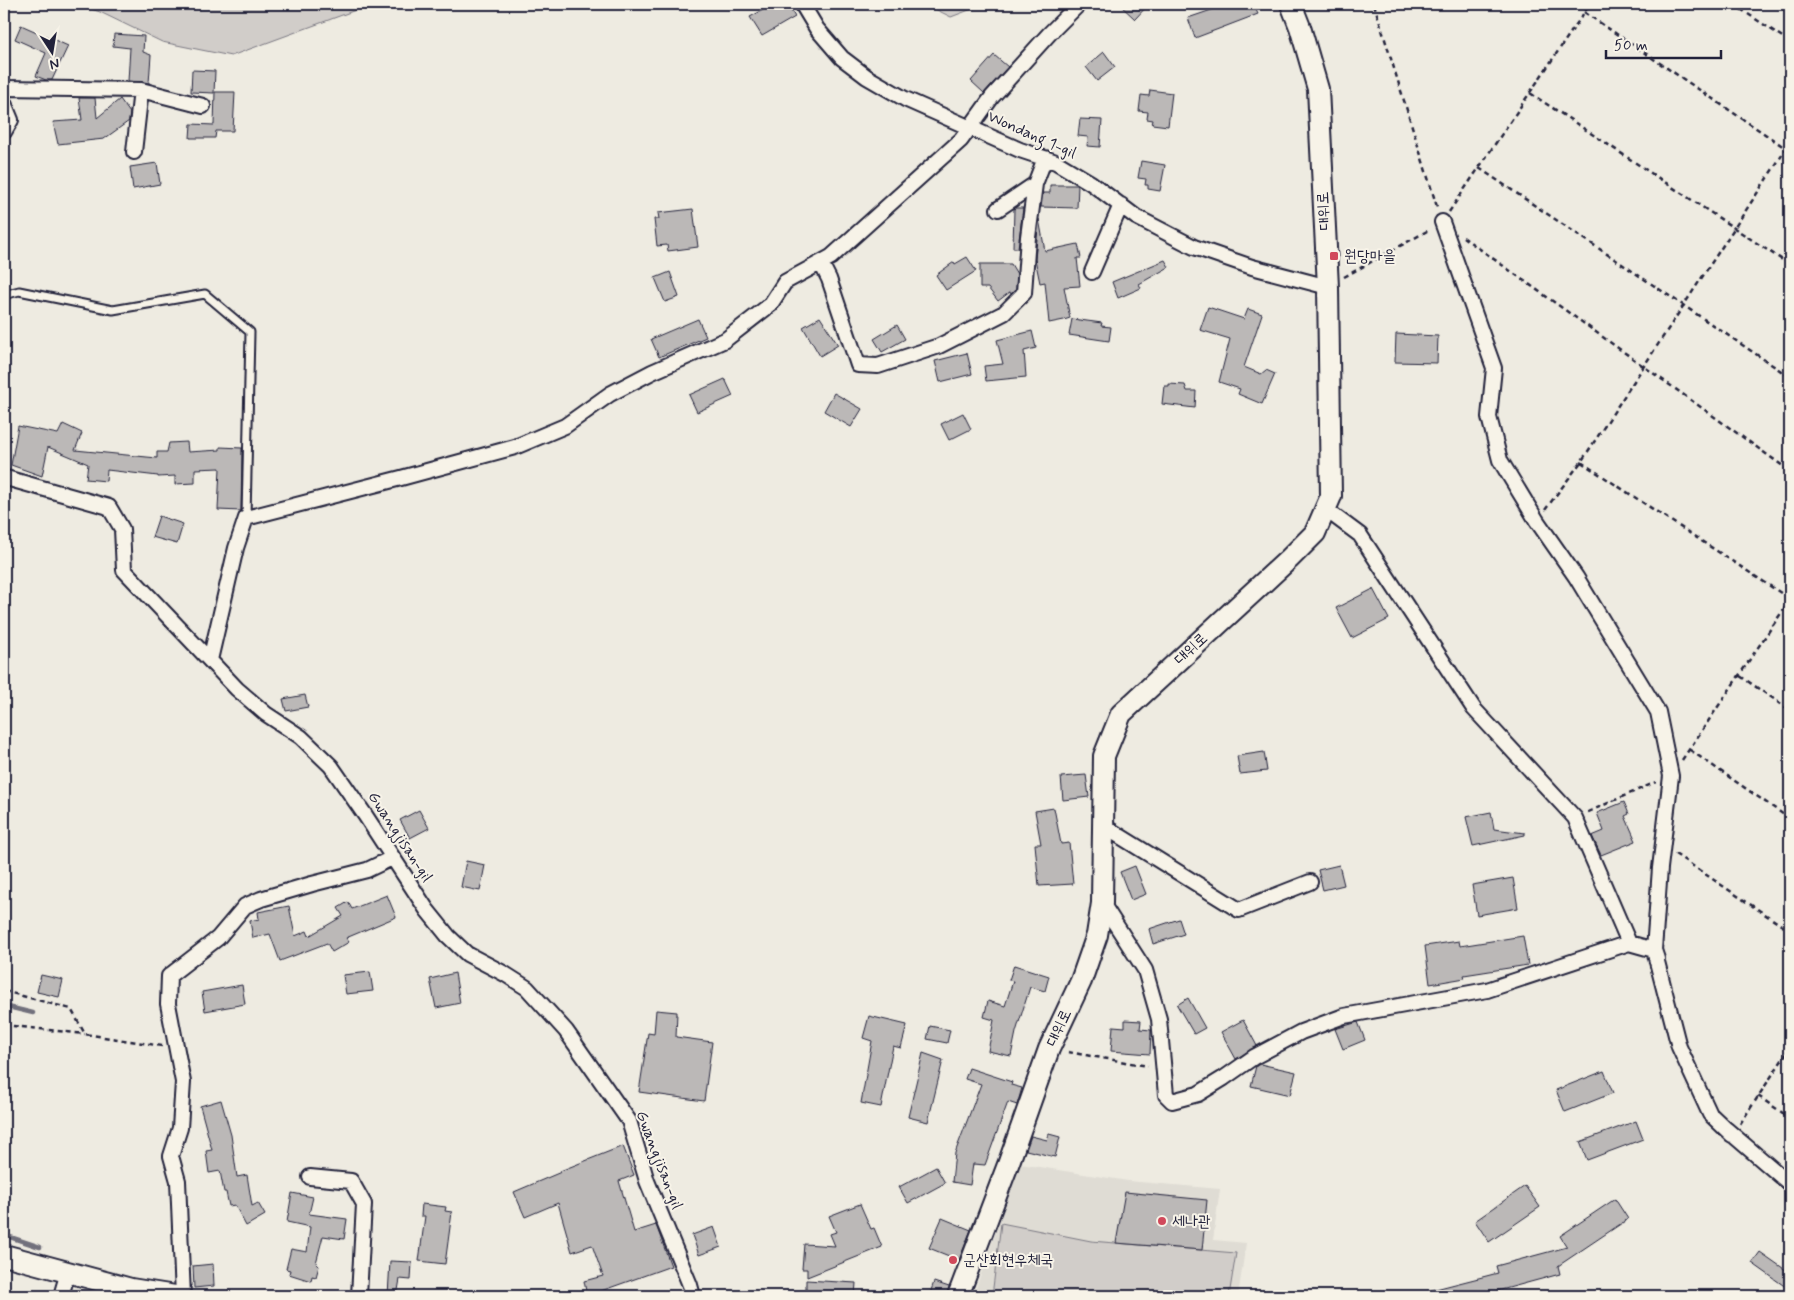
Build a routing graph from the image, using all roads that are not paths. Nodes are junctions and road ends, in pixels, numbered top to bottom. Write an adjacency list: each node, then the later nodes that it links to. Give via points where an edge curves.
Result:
1 (802, 4): 8 (street, Wondang 1-gil, via 817,29 842,58 905,98)
2 (1079, 4): 8 (street, via 992,97)
3 (1291, 4): 18 (street, 대위로, via 1318,89)
4 (4, 88): 5 (street)
5 (141, 90): 7 (street); 10 (street)
6 (4, 103): 9 (street, via 10,120)
7 (203, 106)
8 (970, 127): 11 (street, Wondang 1-gil); 16 (street, via 961,140)
9 (4, 132)
10 (134, 152)
11 (1044, 158): 12 (street); 13 (street, Wondang 1-gil, via 1091,182)
12 (1035, 184): 14 (street); 16 (street, via 1024,293 1004,313 940,346 878,366 858,365)
13 (1121, 205): 17 (street); 18 (street, Wondang 1-gil, via 1136,217 1194,246 1252,267)
14 (998, 209)
15 (1442, 222): 29 (street, via 1494,368 1489,417 1500,460 1658,712 1671,776)
16 (821, 263): 22 (street, via 785,282 770,304 725,340 610,394 565,426 516,447)
17 (1092, 272)
18 (1328, 287): 21 (street, 대위로, via 1331,496)
19 (4, 295): 22 (lane, via 19,291 112,310 205,294 250,332)
20 (4, 480): 23 (street, Gwangjisan-gil, via 109,507 122,529 124,570)
21 (1325, 510): 24 (street, 대위로, via 1315,533 1121,714 1104,756); 28 (street, via 1360,535 1474,708 1575,818)
22 (246, 518): 23 (street)
23 (210, 660): 25 (street, Gwangjisan-gil, via 237,689 266,714 301,737 330,766)
24 (1102, 825): 26 (street, via 1239,910); 27 (street, 대위로)
25 (392, 858): 37 (street, via 367,870 245,906 218,938 169,976 168,1004 183,1082 180,1128 171,1156 178,1181); 39 (street, Gwangjisan-gil, via 448,936 467,954 527,988 566,1031 629,1121 647,1181)
26 (1310, 882)
27 (1102, 903): 28 (street, via 1145,970 1159,1019 1166,1095 1172,1101 1198,1094 1254,1057 1301,1032 1344,1016 1487,990); 40 (street, 대위로, via 1097,935 1081,981 1049,1049)
28 (1629, 943): 29 (street)
29 (1654, 950): 31 (street, via 1679,1047 1713,1116)
30 (310, 1177): 38 (street, via 351,1181 364,1204)
31 (1790, 1184)
32 (4, 1255): 33 (street)
33 (68, 1272): 34 (street); 35 (street)
34 (131, 1292): 36 (street)
35 (61, 1296)
36 (175, 1296)
37 (183, 1296)
38 (359, 1296)
39 (693, 1296)
40 (958, 1296)

